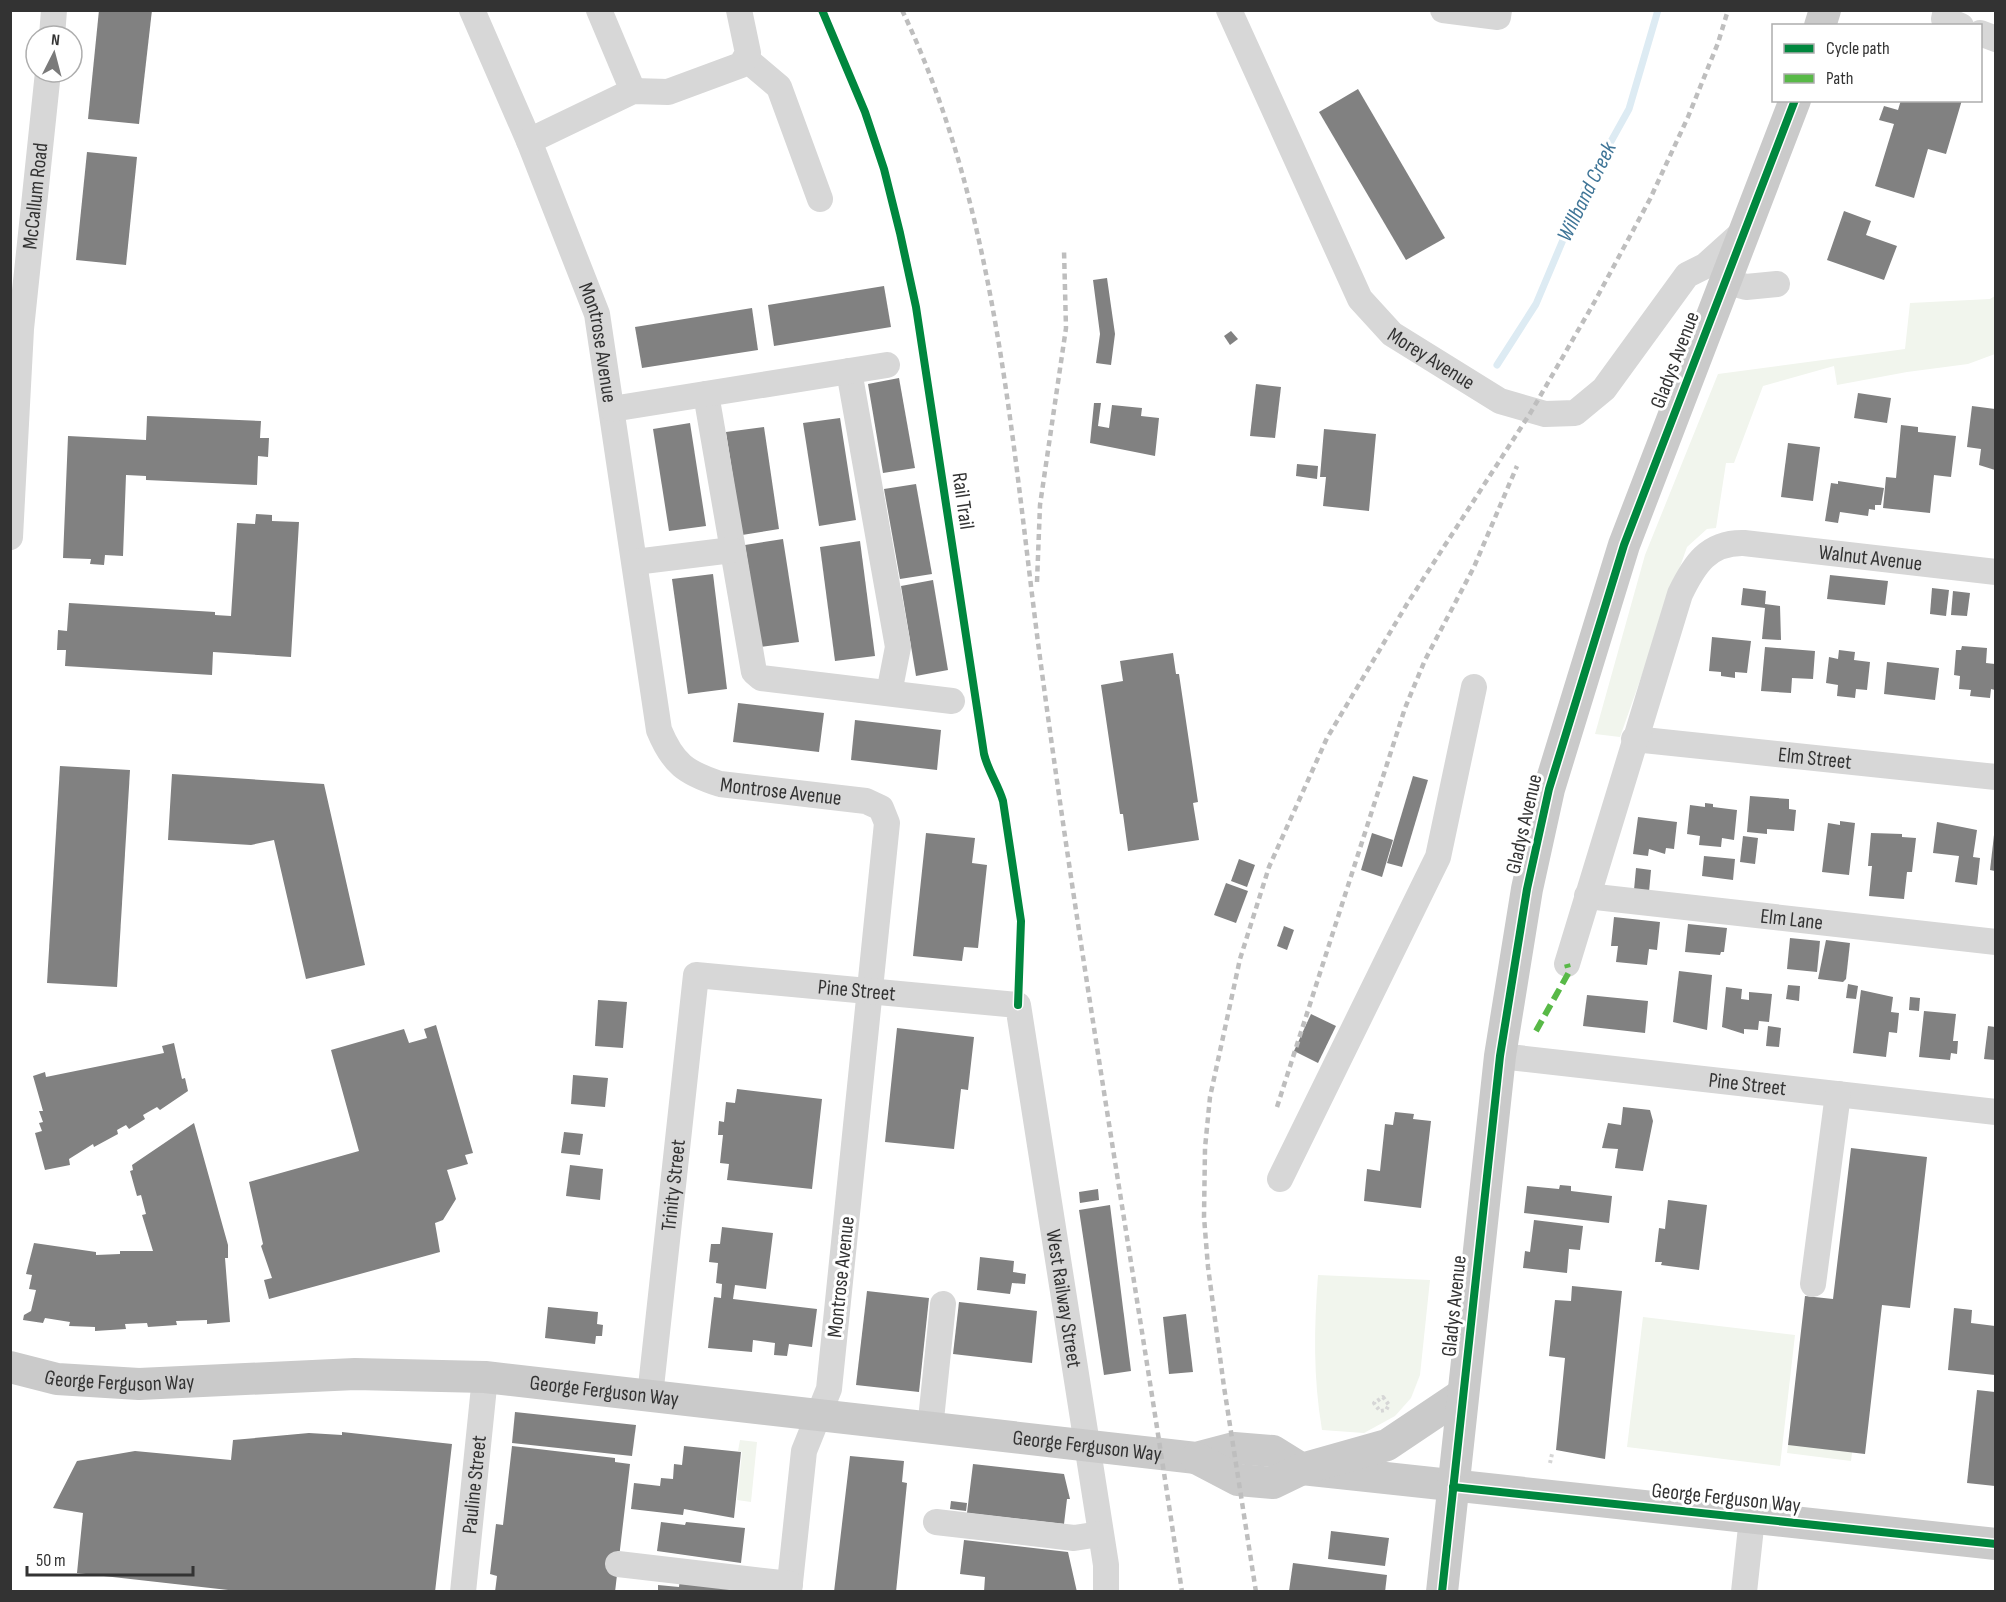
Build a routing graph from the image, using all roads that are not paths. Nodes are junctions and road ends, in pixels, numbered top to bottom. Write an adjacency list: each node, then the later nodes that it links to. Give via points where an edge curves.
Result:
1 (472, 10): 13 (street, Montrose Avenue)
2 (599, 10): 11 (street)
3 (739, 10): 9 (street)
4 (1229, 10): 15 (street, Morey Avenue, via 1360,299 1392,334 1512,407 1545,414 1575,413 1605,389 1687,275 1705,266)
5 (1443, 10): 6 (street, via 1498,17)
6 (1499, 10)
7 (1947, 10): 8 (street, via 1944,19)
8 (1956, 24)
9 (746, 59): 11 (street, via 741,65 668,92); 14 (street, via 779,87)
10 (46, 84): 18 (street, McCallum Road)
11 (633, 91): 13 (street)
12 (1794, 102): 15 (main road, Gladys Avenue)
13 (529, 141): 22 (street, Montrose Avenue, via 592,297)
14 (820, 199)
15 (1744, 231): 16 (main road, Gladys Avenue)
16 (1724, 281): 17 (street, via 1746,287); 38 (main road, Gladys Avenue, via 1624,545 1552,779 1527,889)
17 (1777, 284)
18 (16, 328): 23 (street, McCallum Road)
19 (887, 365): 20 (street)
20 (849, 371): 21 (street); 28 (street, via 898,646)
21 (706, 394): 22 (street); 24 (street)
22 (612, 409): 25 (street, Montrose Avenue)
23 (10, 537)
24 (732, 550): 25 (street); 28 (street, via 754,672 761,678)
25 (635, 562): 36 (street, Montrose Avenue, via 659,730 672,758 702,778 720,784 866,801 876,803 885,814)
26 (1995, 572): 30 (street, Walnut Avenue, via 1744,543 1714,548 1693,568 1680,594)
27 (1474, 687): 41 (street, via 1438,857)
28 (889, 693): 29 (street)
29 (952, 701)
30 (1634, 739): 31 (street, Elm Street); 32 (street)
31 (1995, 777)
32 (1587, 896): 33 (street, Elm Lane); 34 (street)
33 (1995, 942)
34 (1567, 964)
35 (696, 975): 36 (street, Pine Street); 47 (street, Trinity Street)
36 (870, 991): 37 (street, Pine Street); 48 (street, Montrose Avenue, via 829,1389)
37 (1018, 1005): 50 (street, West Railway Street)
38 (1500, 1056): 39 (street, Pine Street); 46 (main road, Gladys Avenue)
39 (1838, 1094): 40 (street, Pine Street); 42 (street)
40 (1995, 1112)
41 (1280, 1179)
42 (1813, 1284)
43 (943, 1304): 49 (street)
44 (10, 1367): 45 (main road, George Ferguson Way, via 57,1379 139,1384 355,1374)
45 (485, 1377): 47 (main road, George Ferguson Way); 59 (street, Pauline Street)
46 (1463, 1394): 51 (main road, via 1387,1445); 52 (main road, Gladys Avenue)
47 (650, 1396): 48 (main road, George Ferguson Way)
48 (818, 1416): 49 (main road, George Ferguson Way); 58 (street, Montrose Avenue, via 804,1451)
49 (930, 1429): 50 (main road, George Ferguson Way)
50 (1085, 1445): 51 (main road, George Ferguson Way, via 1196,1458 1234,1448 1273,1451); 55 (street, West Railway Street)
51 (1302, 1469): 52 (main road, George Ferguson Way)
52 (1453, 1487): 53 (main road, George Ferguson Way); 61 (main road, Gladys Avenue)
53 (1752, 1518): 56 (main road, George Ferguson Way); 62 (street)
54 (936, 1522): 55 (street, via 1074,1538)
55 (1100, 1534): 60 (street, West Railway Street)
56 (1995, 1544)
57 (618, 1564): 58 (street)
58 (790, 1588)
59 (464, 1592)
60 (1106, 1592)
61 (1442, 1592)
62 (1744, 1592)

